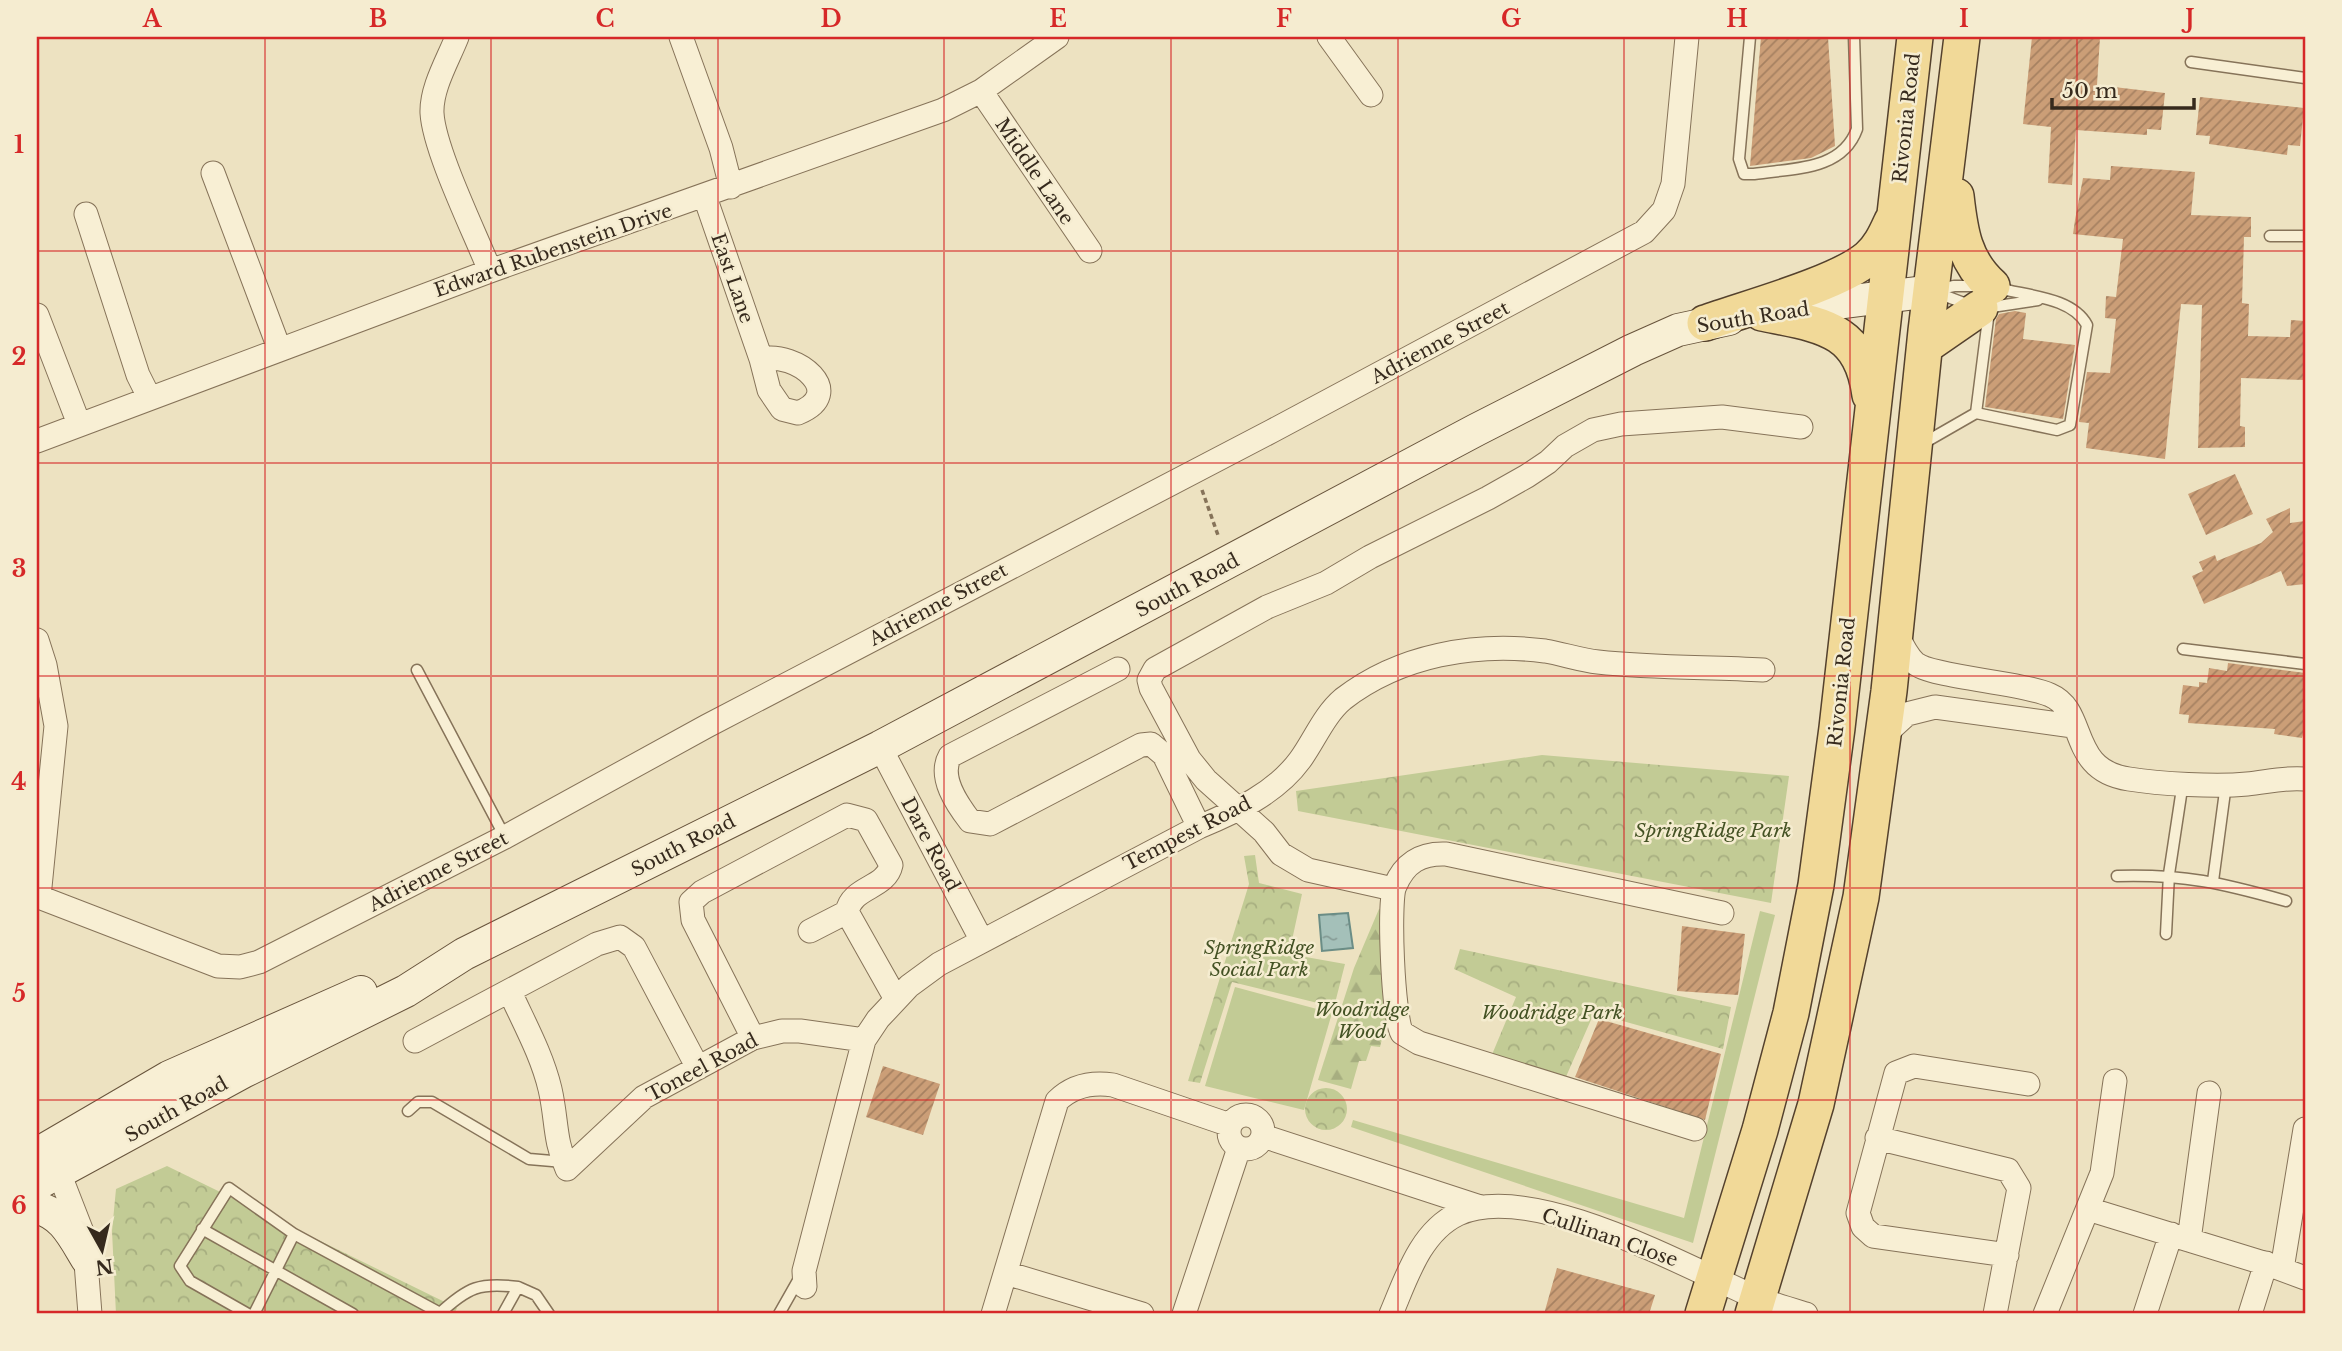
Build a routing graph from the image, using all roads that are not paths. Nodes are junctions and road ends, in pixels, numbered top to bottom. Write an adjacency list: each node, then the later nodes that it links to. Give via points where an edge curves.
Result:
1 (457, 37): 23 (street, via 432,113)
2 (681, 37): 16 (street)
3 (1329, 37): 13 (street)
4 (1688, 37): 56 (street, Adrienne Street, via 1673,184 1664,210 1644,232)
5 (1750, 37): 6 (lane, via 1739,159 1744,174 1825,162 1848,147 1857,129)
6 (1854, 37)
7 (1962, 37): 14 (main road)
8 (1915, 38): 19 (main road, Rivonia Road)
9 (1044, 40): 12 (street, Edward Rubenstein Drive)
10 (2191, 62): 11 (lane)
11 (2305, 78)
12 (981, 91): 16 (street, Edward Rubenstein Drive, via 943,110); 22 (street, Middle Lane)
13 (1371, 94)
14 (1950, 137): 24 (main road); 27 (main road, via 1960,237)
15 (213, 173): 32 (street)
16 (731, 187): 17 (street, Edward Rubenstein Drive)
17 (705, 197): 23 (street, Edward Rubenstein Drive); 33 (street, East Lane)
18 (86, 214): 34 (street)
19 (1896, 214): 25 (main road, Rivonia Road); 30 (main road, via 1881,244 1842,274)
20 (2270, 236): 21 (lane)
21 (2305, 236)
22 (1090, 251)
23 (490, 271): 32 (street, Edward Rubenstein Drive)
24 (1933, 291): 25 (street, South Road); 27 (lane, via 1954,302); 27 (lane, via 1954,286); 31 (main road)
25 (1886, 298): 28 (street, South Road); 35 (main road, Rivonia Road)
26 (2040, 299): 27 (lane); 27 (lane); 36 (lane, via 2064,304 2080,313 2087,325 2070,425 2057,430)
27 (1987, 301): 31 (main road); 36 (lane)
28 (1762, 313): 30 (street, South Road); 35 (main road, via 1819,326 1849,344 1864,364)
29 (37, 315): 37 (street)
30 (1705, 323): 50 (street, South Road, via 1633,350 1476,430)
31 (1925, 346): 40 (main road)
32 (279, 348): 34 (street, Edward Rubenstein Drive)
33 (761, 359)
34 (149, 397): 37 (street, Edward Rubenstein Drive)
35 (1872, 413): 97 (main road, Rivonia Road, via 1816,885 1791,1013)
36 (1976, 413): 40 (lane)
37 (79, 424): 39 (street, Edward Rubenstein Drive)
38 (1801, 427): 54 (street, via 1722,417 1593,430 1527,476 1162,665 1149,680 1159,707 1189,759)
39 (37, 441)
40 (1916, 448): 41 (main road)
41 (1896, 632): 48 (street, via 1906,652 1923,669 2031,687 2063,704); 49 (main road)
42 (37, 640): 61 (street, via 57,726)
43 (2183, 649): 44 (lane)
44 (2305, 664)
45 (1118, 669): 55 (street, via 950,756 946,775 962,810 970,821 990,824 1141,745 1151,744 1164,755)
46 (417, 670): 56 (lane)
47 (1763, 670): 54 (street, Tempest Road, via 1597,662 1506,648 1429,657 1342,700 1297,764)
48 (2073, 726): 49 (street, via 1935,707 1907,714); 52 (street, via 2095,766 2107,774)
49 (1883, 736): 101 (main road, via 1861,897 1842,992 1816,1104)
50 (880, 747): 67 (street, Dare Road); 84 (street, South Road, via 464,954 402,975 169,1077)
51 (2305, 779): 53 (street)
52 (2183, 782): 53 (street); 57 (lane)
53 (2226, 784): 59 (lane)
54 (1239, 810): 55 (street, Tempest Road); 60 (street, via 1281,854 1308,870)
55 (1199, 827): 67 (street, Tempest Road)
56 (505, 837): 61 (street, Adrienne Street, via 259,962 240,967 218,966)
57 (2169, 874): 58 (lane); 59 (lane); 66 (lane)
58 (2117, 876)
59 (2213, 880): 62 (lane)
60 (1393, 889): 64 (street, via 1414,860 1446,854); 79 (street, via 1394,1008 1402,1033 1419,1043)
61 (38, 898)
62 (2286, 901)
63 (848, 912): 65 (street); 69 (street); 70 (street, via 855,895 886,878 891,865 866,820 856,816 831,821 695,896 690,907 693,920)
64 (1722, 912)
65 (810, 931)
66 (2166, 934)
67 (982, 941): 69 (street, Tempest Road, via 939,964)
68 (510, 992): 72 (street); 73 (street, via 597,944 624,938 634,947); 85 (street, via 545,1072 556,1147)
69 (896, 999): 71 (street, Tempest Road)
70 (753, 1038): 71 (street, Toneel Road, via 800,1031); 73 (street, Toneel Road)
71 (864, 1040): 99 (street, Tempest Road)
72 (415, 1041)
73 (698, 1068): 85 (street, Toneel Road, via 644,1097)
74 (2115, 1081): 88 (street, via 2102,1173)
75 (2028, 1084): 82 (street, via 1904,1068 1896,1073)
76 (2209, 1093): 91 (street)
77 (408, 1111): 85 (lane, via 418,1102 432,1101 529,1159)
78 (1230, 1125): 81 (street, via 1244,1115 1252,1116 1259,1120); 83 (street, via 1230,1138); 96 (street, via 1113,1085 1092,1084 1067,1091 1057,1101)
79 (1695, 1129)
80 (2305, 1129): 94 (street)
81 (1263, 1136): 83 (street, via 1249,1149); 86 (street, Cullinan Close)
82 (1877, 1138): 92 (street, via 2008,1170 2018,1188); 92 (street, via 1858,1213 1868,1232)
83 (1239, 1148): 112 (street)
84 (45, 1164): 93 (street, via 80,1225)
85 (565, 1166)
86 (1480, 1207): 97 (street, Cullinan Close, via 1547,1213 1673,1256); 113 (street, via 1456,1215 1422,1248)
87 (37, 1208): 93 (street, via 66,1226)
88 (2088, 1209): 91 (street); 117 (street)
89 (202, 1229): 90 (lane, via 229,1188); 95 (lane); 103 (lane, via 180,1266 182,1273)
90 (294, 1234): 95 (lane); 106 (lane)
91 (2180, 1237): 94 (street); 118 (street)
92 (2007, 1255): 116 (street)
93 (87, 1259): 102 (street)
94 (2274, 1266): 98 (street); 119 (street)
95 (276, 1271): 104 (lane); 105 (lane)
96 (1006, 1273): 110 (street); 111 (street)
97 (1714, 1278): 101 (street, Cullinan Close); 114 (main road, Rivonia Road)
98 (2305, 1278)
99 (804, 1279): 109 (lane)
100 (518, 1286): 106 (lane, via 489,1283 474,1288); 107 (lane); 108 (lane, via 536,1295)
101 (1756, 1307): 115 (street, Cullinan Close)
102 (90, 1314)
103 (248, 1314)
104 (254, 1314)
105 (353, 1314)
106 (440, 1314)
107 (503, 1314)
108 (549, 1314)
109 (779, 1314)
110 (993, 1314)
111 (1142, 1314)
112 (1184, 1314)
113 (1391, 1314)
114 (1703, 1314)
115 (1805, 1314)
116 (1995, 1314)
117 (2045, 1314)
118 (2145, 1314)
119 (2250, 1314)

